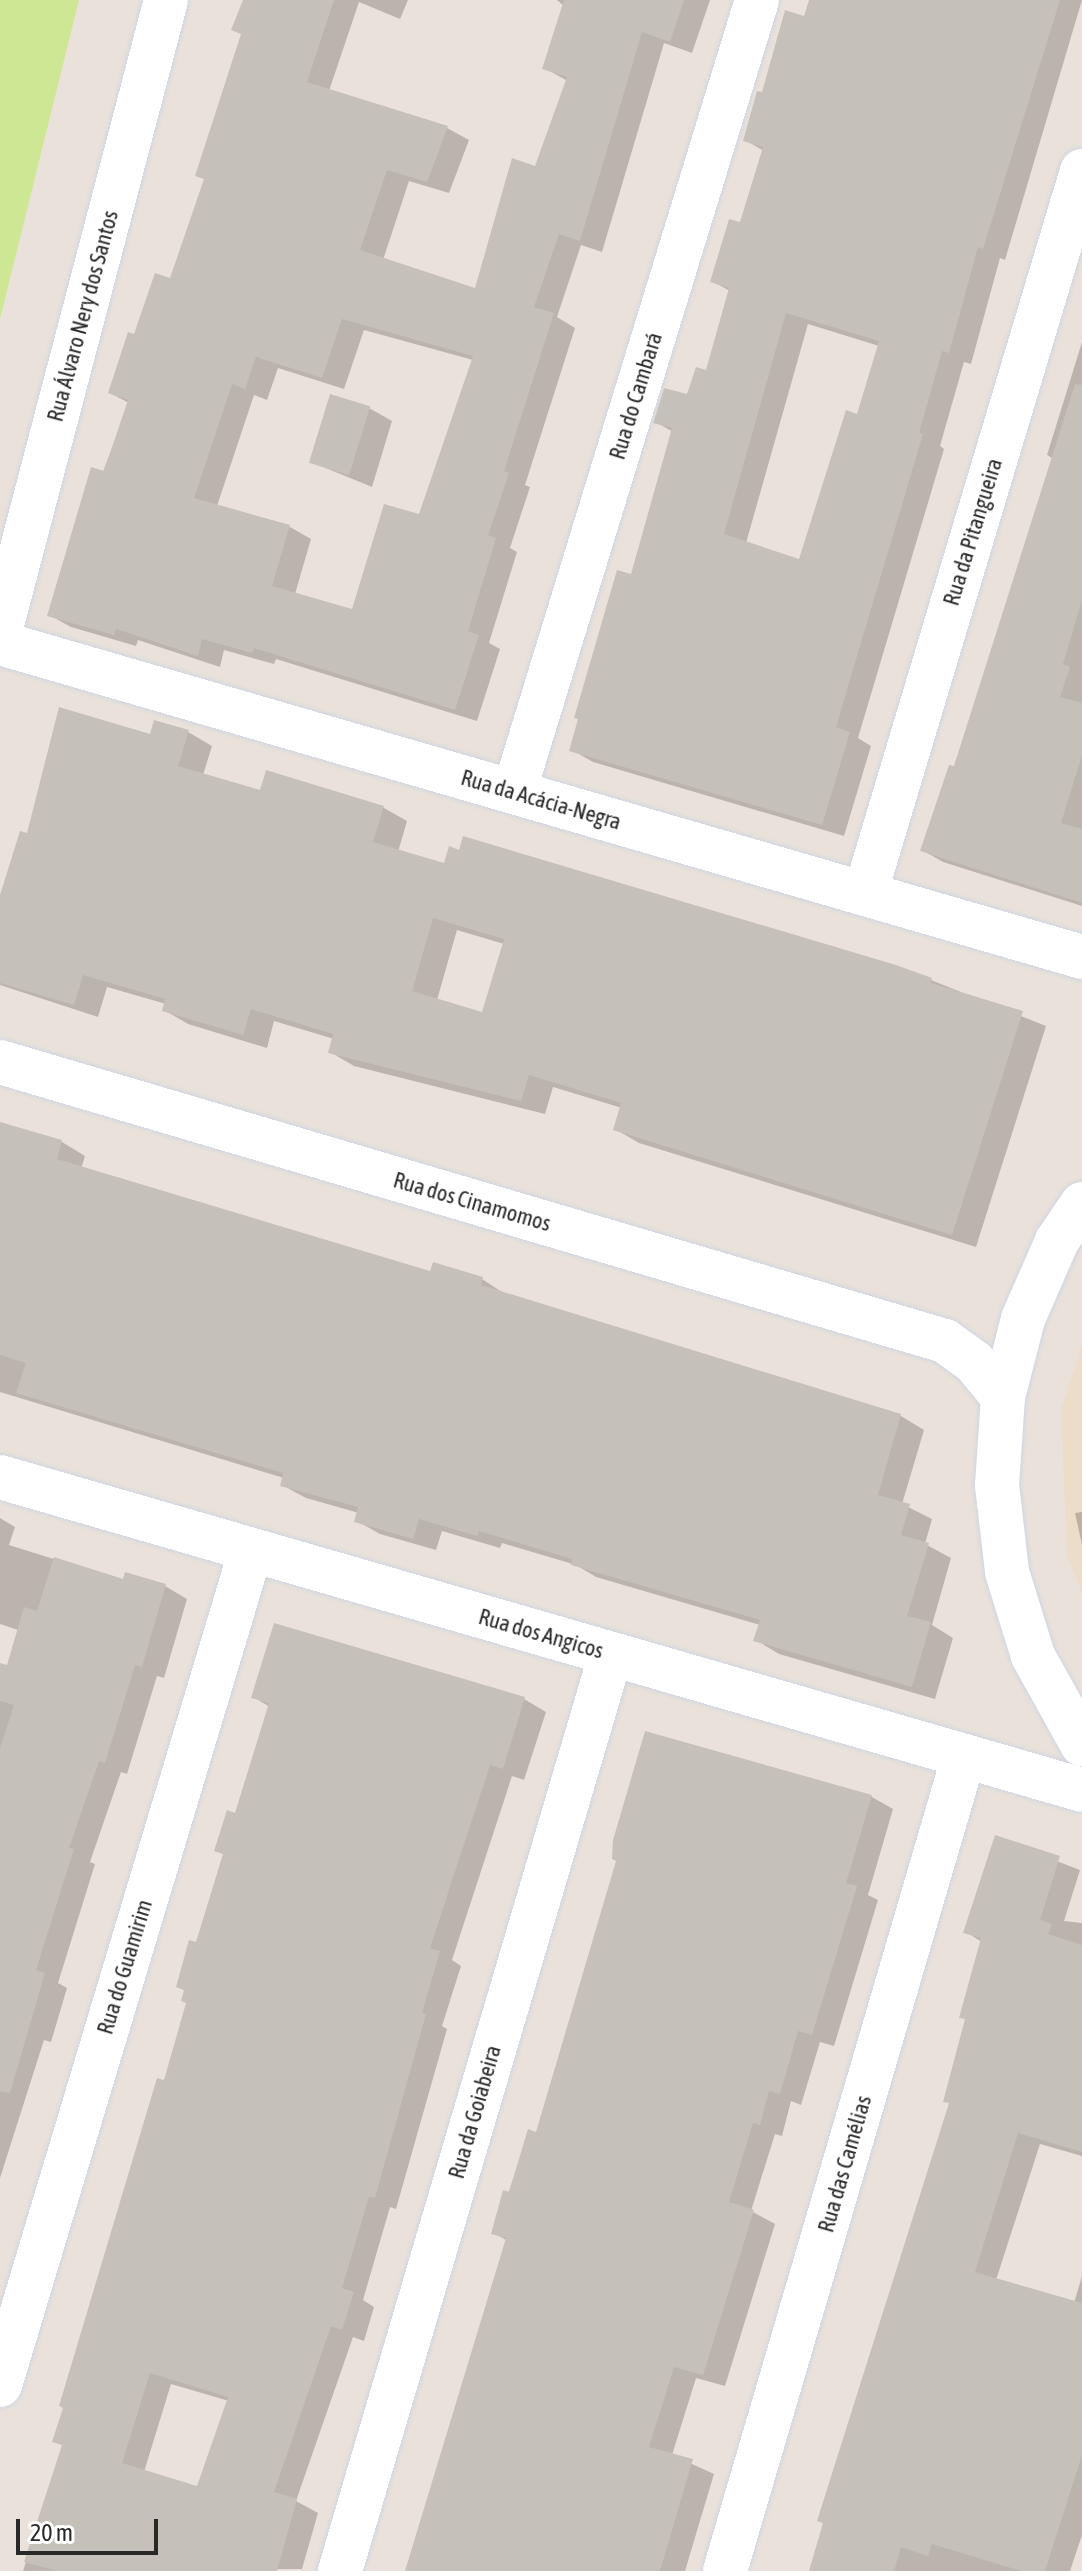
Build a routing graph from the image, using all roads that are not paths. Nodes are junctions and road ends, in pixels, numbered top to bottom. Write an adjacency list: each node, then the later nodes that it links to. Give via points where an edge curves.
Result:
1 (166, 0): 4 (street, Rua Álvaro Nery dos Santos)
2 (757, 0): 6 (street, Rua do Cambará)
3 (1082, 171): 7 (street, Rua da Pitangueira)
4 (0, 632)
5 (0, 643): 6 (street, Rua da Acácia-Negra)
6 (514, 792): 7 (street, Rua da Acácia-Negra)
7 (865, 894): 8 (street, Rua da Acácia-Negra)
8 (1082, 957)
9 (0, 1062): 12 (street, Rua dos Cinamomos)
10 (1082, 1204): 11 (street, via 1057,1241)
11 (1023, 1319): 12 (street, Rua dos Cinamomos, via 974,1337); 13 (street)
12 (945, 1341): 13 (street, Rua dos Cinamomos, via 974,1362)
13 (1003, 1397): 17 (street, via 997,1485 1007,1572 1033,1656)
14 (0, 1477): 15 (street, Rua dos Angicos)
15 (251, 1550): 16 (street, Rua dos Angicos); 20 (street, Rua do Guamirim)
16 (611, 1654): 18 (street, Rua dos Angicos); 21 (street, Rua da Goiabeira)
17 (1082, 1744)
18 (964, 1756): 19 (street, Rua dos Angicos); 22 (street, Rua das Camélias)
19 (1082, 1790)
20 (0, 2385)
21 (340, 2571)
22 (725, 2571)

